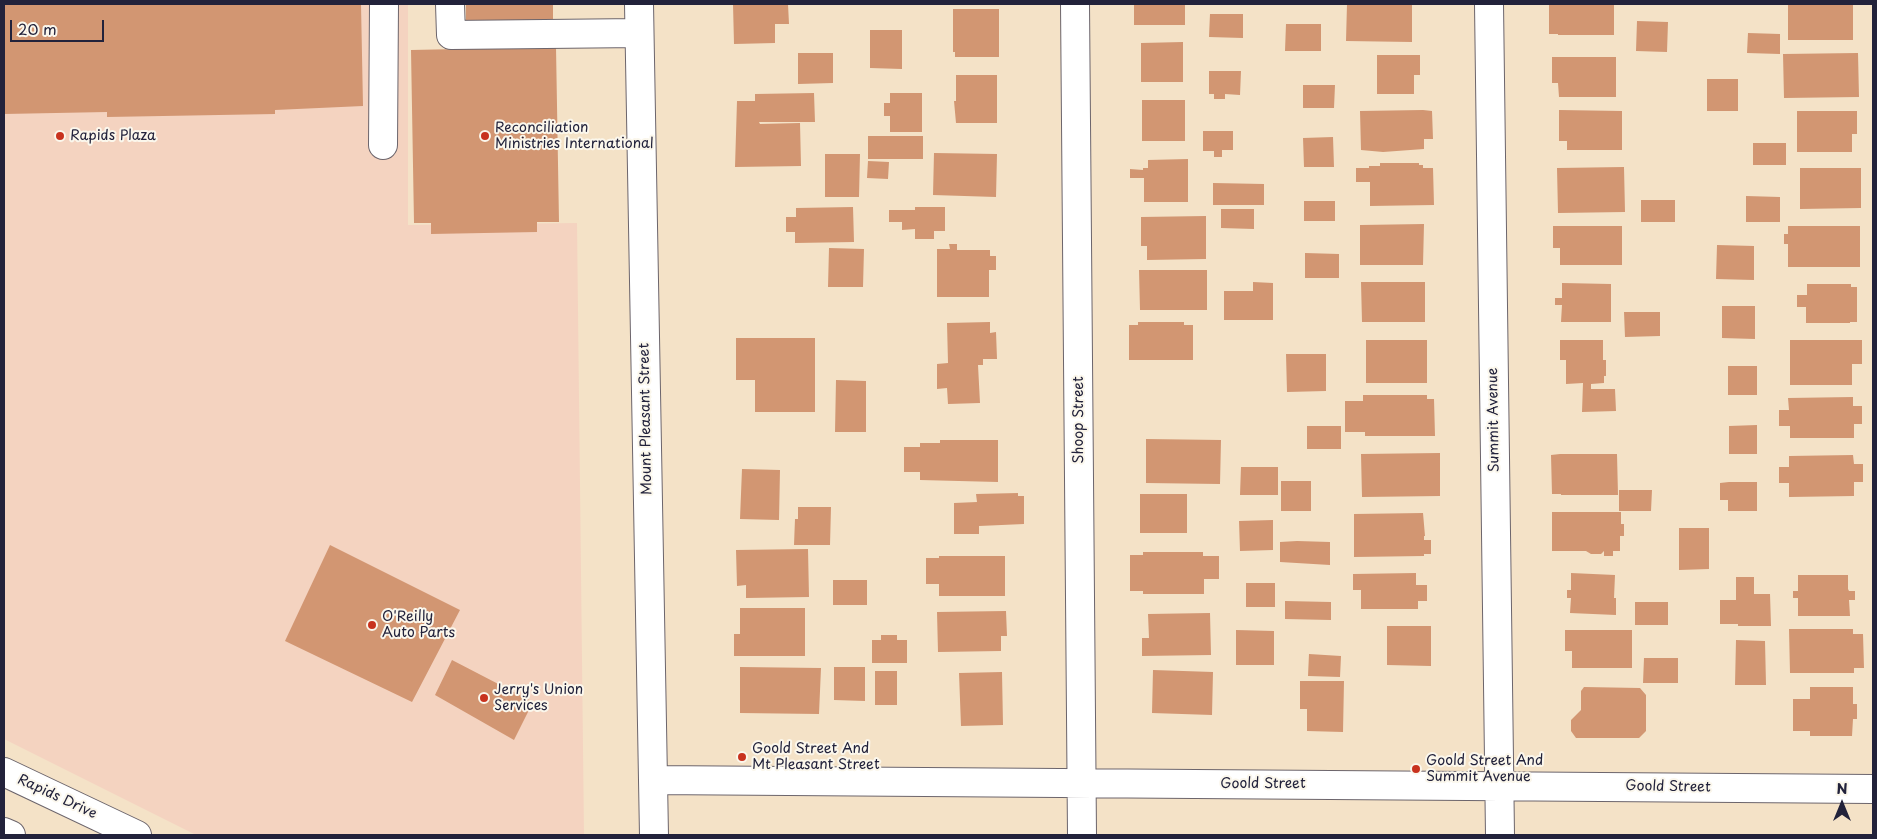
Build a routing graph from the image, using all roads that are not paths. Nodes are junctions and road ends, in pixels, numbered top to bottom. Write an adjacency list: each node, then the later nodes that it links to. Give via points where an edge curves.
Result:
1 (384, 4): 7 (street)
2 (450, 4): 6 (street, via 451,35)
3 (639, 4): 6 (street, Mount Pleasant Street)
4 (1075, 4): 10 (street, Shoop Street)
5 (1489, 4): 11 (street, Summit Avenue)
6 (639, 33): 9 (street, Mount Pleasant Street)
7 (383, 145)
8 (4, 772): 16 (street, Rapids Drive)
9 (653, 780): 10 (street, Goold Street); 13 (street, Mount Pleasant Street)
10 (1082, 783): 11 (street, Goold Street); 17 (street, Shoop Street)
11 (1499, 785): 12 (street, Goold Street); 18 (street, Summit Avenue)
12 (1873, 789)
13 (649, 828)
14 (4, 832): 15 (street)
15 (11, 835)
16 (137, 835)
17 (1082, 835)
18 (1500, 835)

